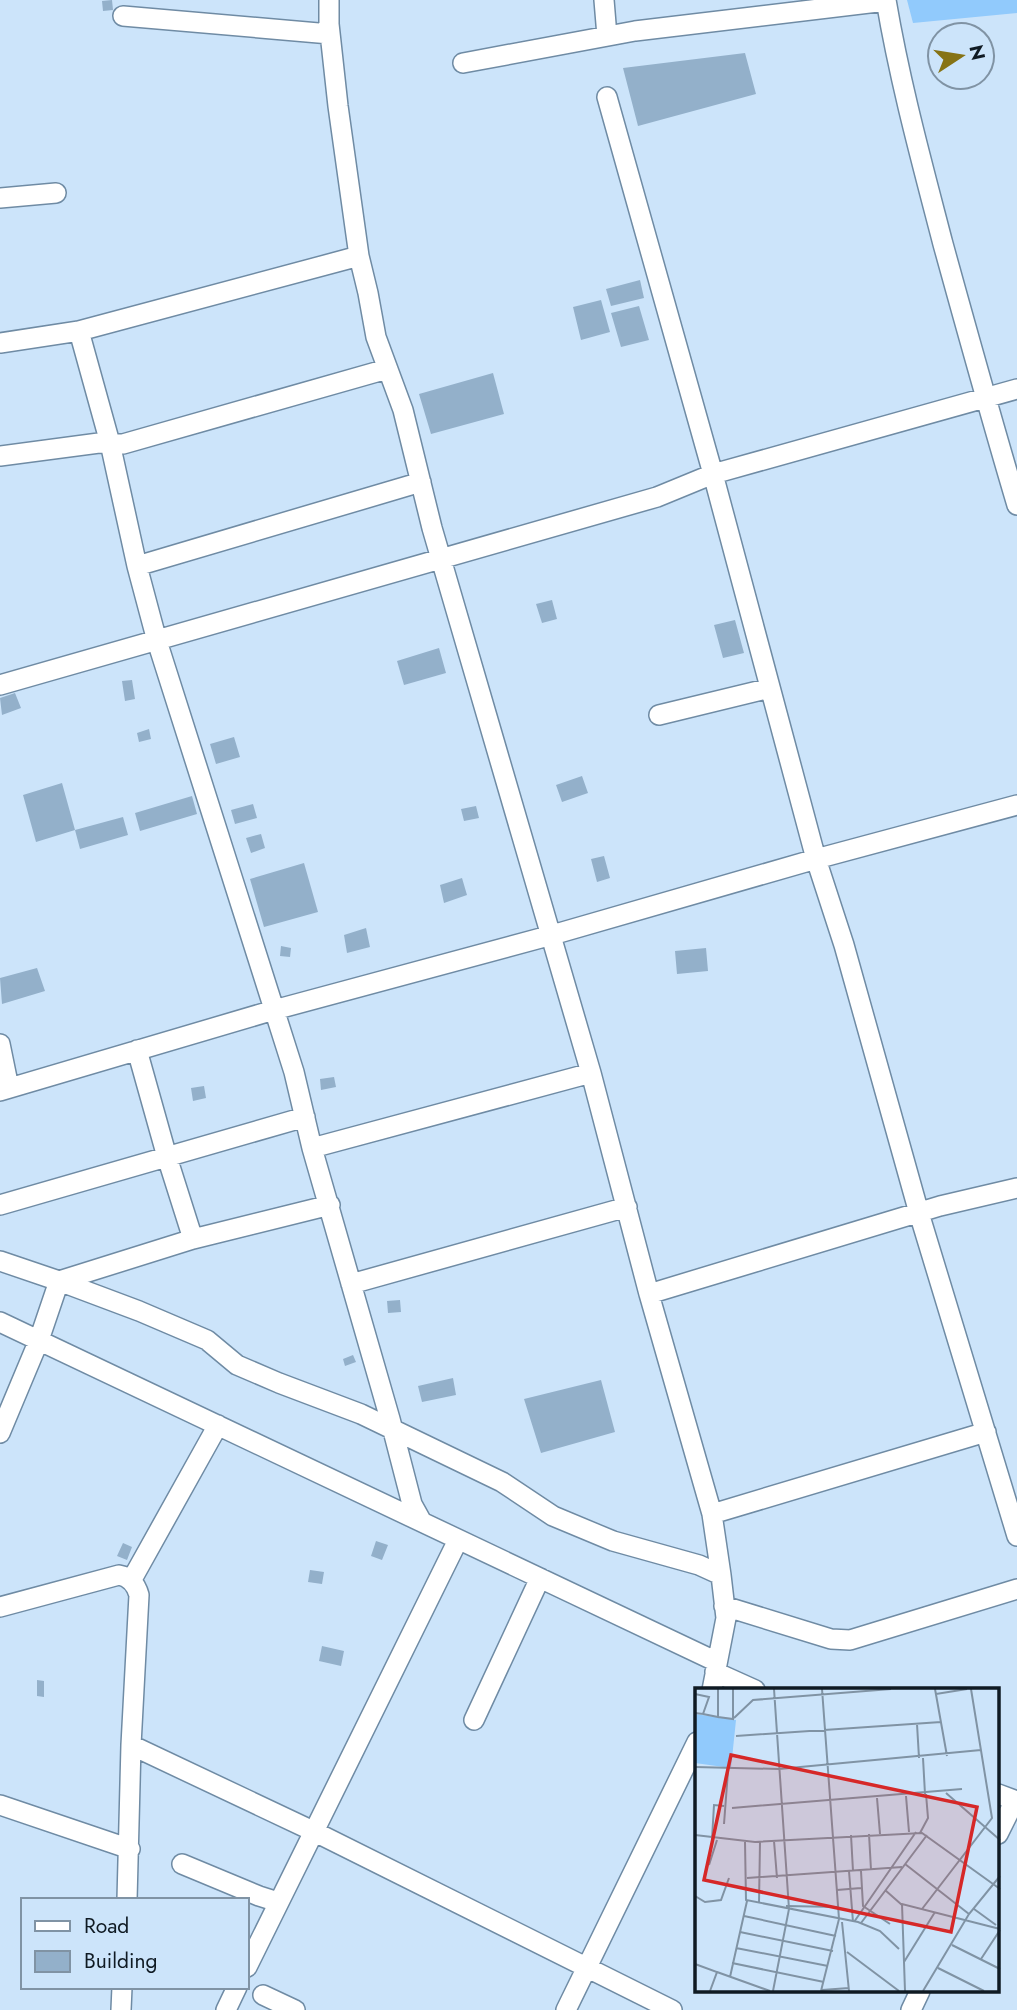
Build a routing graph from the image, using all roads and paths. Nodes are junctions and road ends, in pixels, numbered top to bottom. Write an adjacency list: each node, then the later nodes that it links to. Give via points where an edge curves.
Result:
1 (329, 0): 5 (street)
2 (604, 0): 6 (street)
3 (886, 1): 6 (street); 16 (street, via 915,138)
4 (123, 16): 5 (street)
5 (330, 34): 11 (street)
6 (607, 36): 7 (street)
7 (463, 63)
8 (607, 97): 19 (street)
9 (56, 193): 10 (street)
10 (0, 198)
11 (359, 256): 12 (street); 14 (street)
12 (79, 331): 13 (street); 17 (street)
13 (0, 344)
14 (387, 369): 17 (street, via 123,444); 20 (street)
15 (1017, 389): 16 (street)
16 (985, 398): 19 (street); 21 (street)
17 (110, 443): 18 (street); 23 (street)
18 (0, 456)
19 (713, 474): 22 (street, via 657,497); 26 (street)
20 (421, 482): 22 (street); 23 (street)
21 (1017, 505)
22 (442, 559): 24 (street); 30 (street)
23 (137, 566): 24 (street)
24 (157, 641): 25 (street); 31 (street)
25 (0, 685)
26 (770, 688): 27 (street); 29 (street)
27 (659, 715)
28 (1017, 805): 29 (street)
29 (816, 859): 30 (street); 43 (street)
30 (552, 935): 31 (street); 34 (street)
31 (275, 1010): 33 (street); 36 (street)
32 (0, 1044): 35 (street)
33 (138, 1050): 35 (street); 38 (street)
34 (591, 1073): 37 (street); 42 (street)
35 (5, 1090)
36 (305, 1117): 37 (street); 38 (street)
37 (312, 1148): 41 (street)
38 (167, 1157): 40 (street); 44 (street)
39 (1017, 1188): 43 (street)
40 (0, 1205)
41 (330, 1205): 44 (street); 47 (street)
42 (627, 1207): 47 (street); 48 (street)
43 (919, 1213): 48 (street); 53 (street)
44 (192, 1239): 46 (street)
45 (0, 1261): 46 (street)
46 (59, 1281): 50 (street); 52 (street, via 206,1340 237,1365)
47 (351, 1284): 52 (street)
48 (649, 1294): 55 (street)
49 (0, 1322): 50 (street)
50 (39, 1340): 51 (street); 54 (street)
51 (218, 1425): 56 (street); 61 (street)
52 (393, 1431): 56 (street, via 412,1504); 59 (street, via 502,1482 553,1516 613,1541)
53 (986, 1432): 55 (street); 57 (street)
54 (0, 1433)
55 (712, 1514): 59 (street)
56 (422, 1522): 58 (street)
57 (1017, 1536)
58 (458, 1540): 60 (street); 74 (street)
59 (721, 1575): 63 (street)
60 (540, 1578): 65 (street); 67 (street)
61 (131, 1581): 64 (street, via 119,1575); 68 (street, via 139,1595)
62 (1017, 1589): 63 (street, via 850,1640 831,1639)
63 (724, 1606): 65 (street, via 726,1618)
64 (0, 1607)
65 (715, 1675): 66 (street)
66 (750, 1688)
67 (474, 1720)
68 (131, 1745): 74 (street); 75 (street)
69 (695, 1746): 80 (street)
70 (1000, 1795): 71 (street)
71 (1017, 1802): 73 (street)
72 (0, 1805): 75 (street)
73 (1000, 1830)
74 (315, 1832): 78 (street); 80 (street)
75 (130, 1849): 77 (street)
76 (182, 1864): 78 (street)
77 (127, 1898)
78 (278, 1902): 79 (street)
79 (248, 1966)
80 (587, 1967): 88 (street); 89 (street)
81 (122, 1989): 85 (street)
82 (236, 1989): 86 (street)
83 (919, 1993): 90 (street)
84 (263, 1995): 87 (street)
85 (121, 2010)
86 (226, 2010)
87 (295, 2010)
88 (566, 2010)
89 (672, 2010)
90 (911, 2010)

